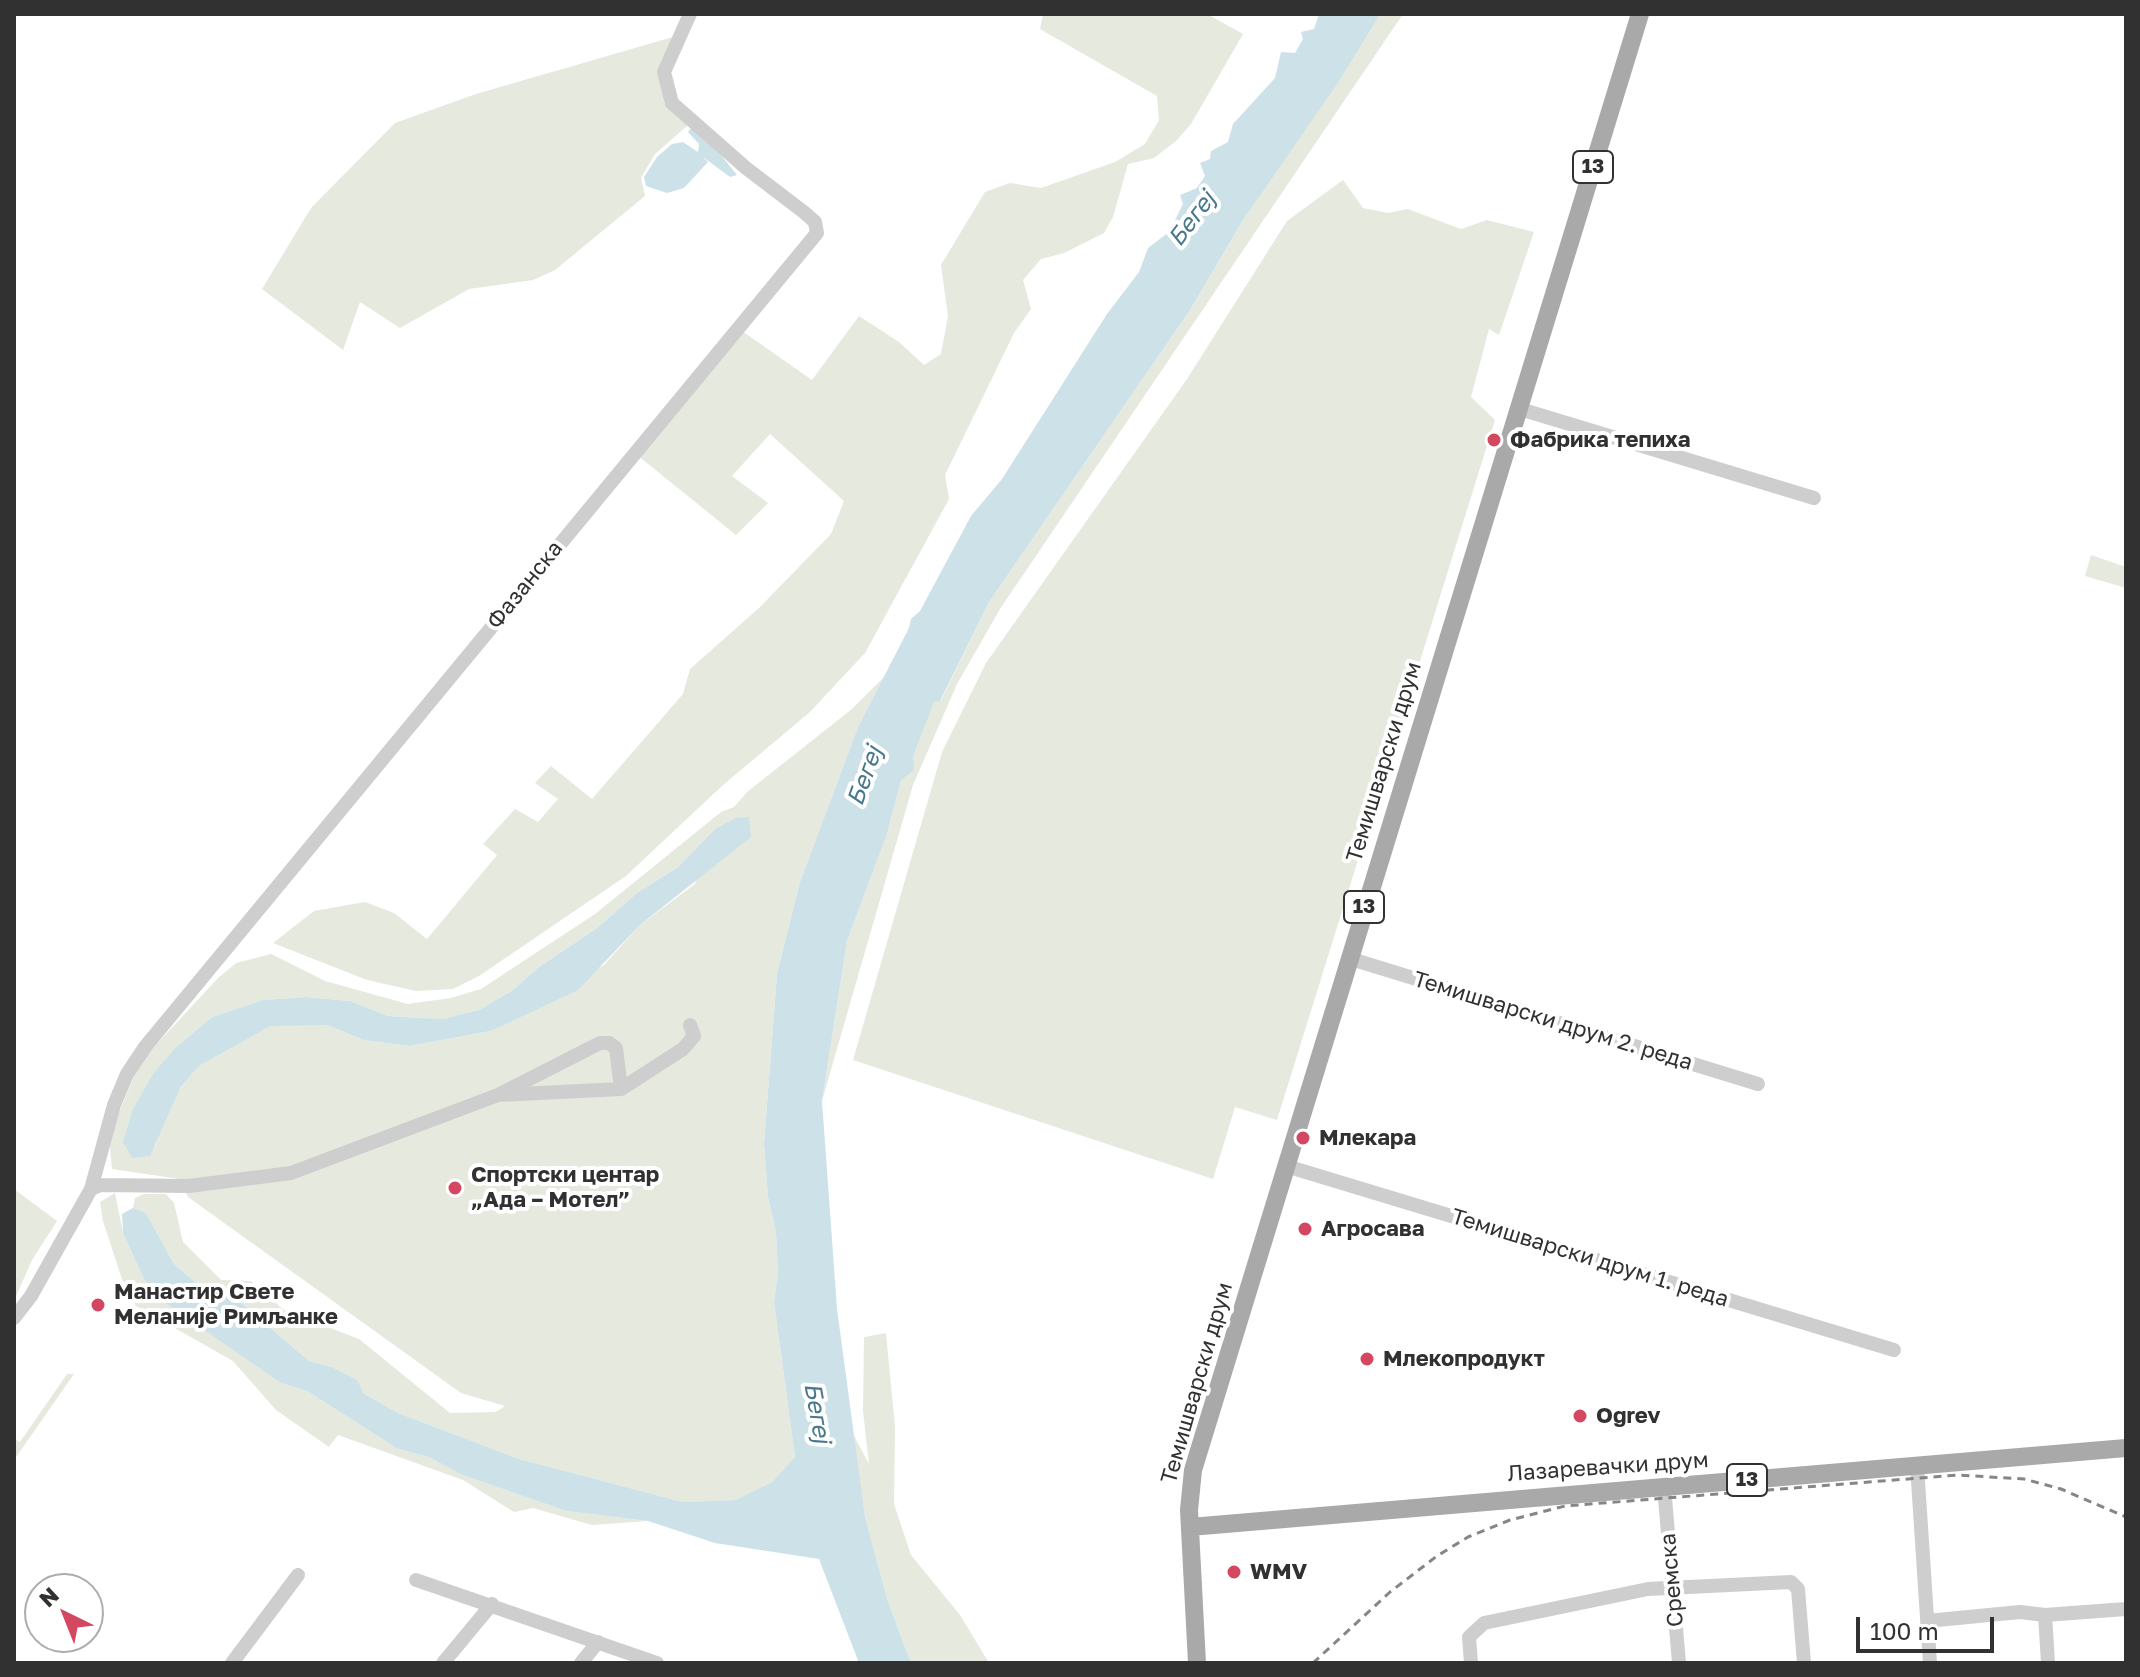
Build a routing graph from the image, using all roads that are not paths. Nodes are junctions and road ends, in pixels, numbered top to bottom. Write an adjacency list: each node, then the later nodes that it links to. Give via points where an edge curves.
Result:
1 (690, 14): 11 (street, Фазанска, via 664,72 672,103 805,213 817,233 145,1047 114,1105)
2 (1640, 14): 3 (main road, Темишварски друм / 13)
3 (1520, 409): 4 (street); 5 (main road, Темишварски друм / 13)
4 (1814, 498)
5 (1348, 958): 7 (street, Темишварски друм 2. реда); 10 (main road, Темишварски друм / 13)
6 (690, 1025): 8 (street, via 694,1036 683,1049)
7 (1758, 1084)
8 (621, 1089): 9 (street); 9 (street, via 616,1048 605,1041)
9 (498, 1095): 11 (street, via 291,1173 202,1185)
10 (1286, 1166): 13 (street, Темишварски друм 1. реда); 17 (main road, Темишварски друм / 13, via 1193,1470)
11 (91, 1189): 12 (street)
12 (14, 1318)
13 (1894, 1350)
14 (2126, 1448): 15 (main road, Лазаревачки друм / 13)
15 (1917, 1466): 17 (main road, Лазаревачки друм / 13); 24 (street)
16 (1665, 1498): 20 (street, Сремска)
17 (1190, 1527): 30 (main road, Темишварски друм)
18 (298, 1575): 26 (street)
19 (416, 1580): 21 (street)
20 (1673, 1587): 31 (street, via 1484,1623 1469,1637); 32 (street, Сремска); 33 (street, via 1791,1582 1798,1589)
21 (492, 1604): 25 (street); 27 (street)
22 (2126, 1609): 23 (street)
23 (2045, 1615): 24 (street, via 2020,1612); 35 (street)
24 (1927, 1621): 34 (street)
25 (598, 1642): 28 (street); 29 (street)
26 (232, 1663)
27 (443, 1663)
28 (581, 1663)
29 (657, 1663)
30 (1197, 1663)
31 (1471, 1663)
32 (1679, 1663)
33 (1804, 1663)
34 (1930, 1663)
35 (2048, 1663)

